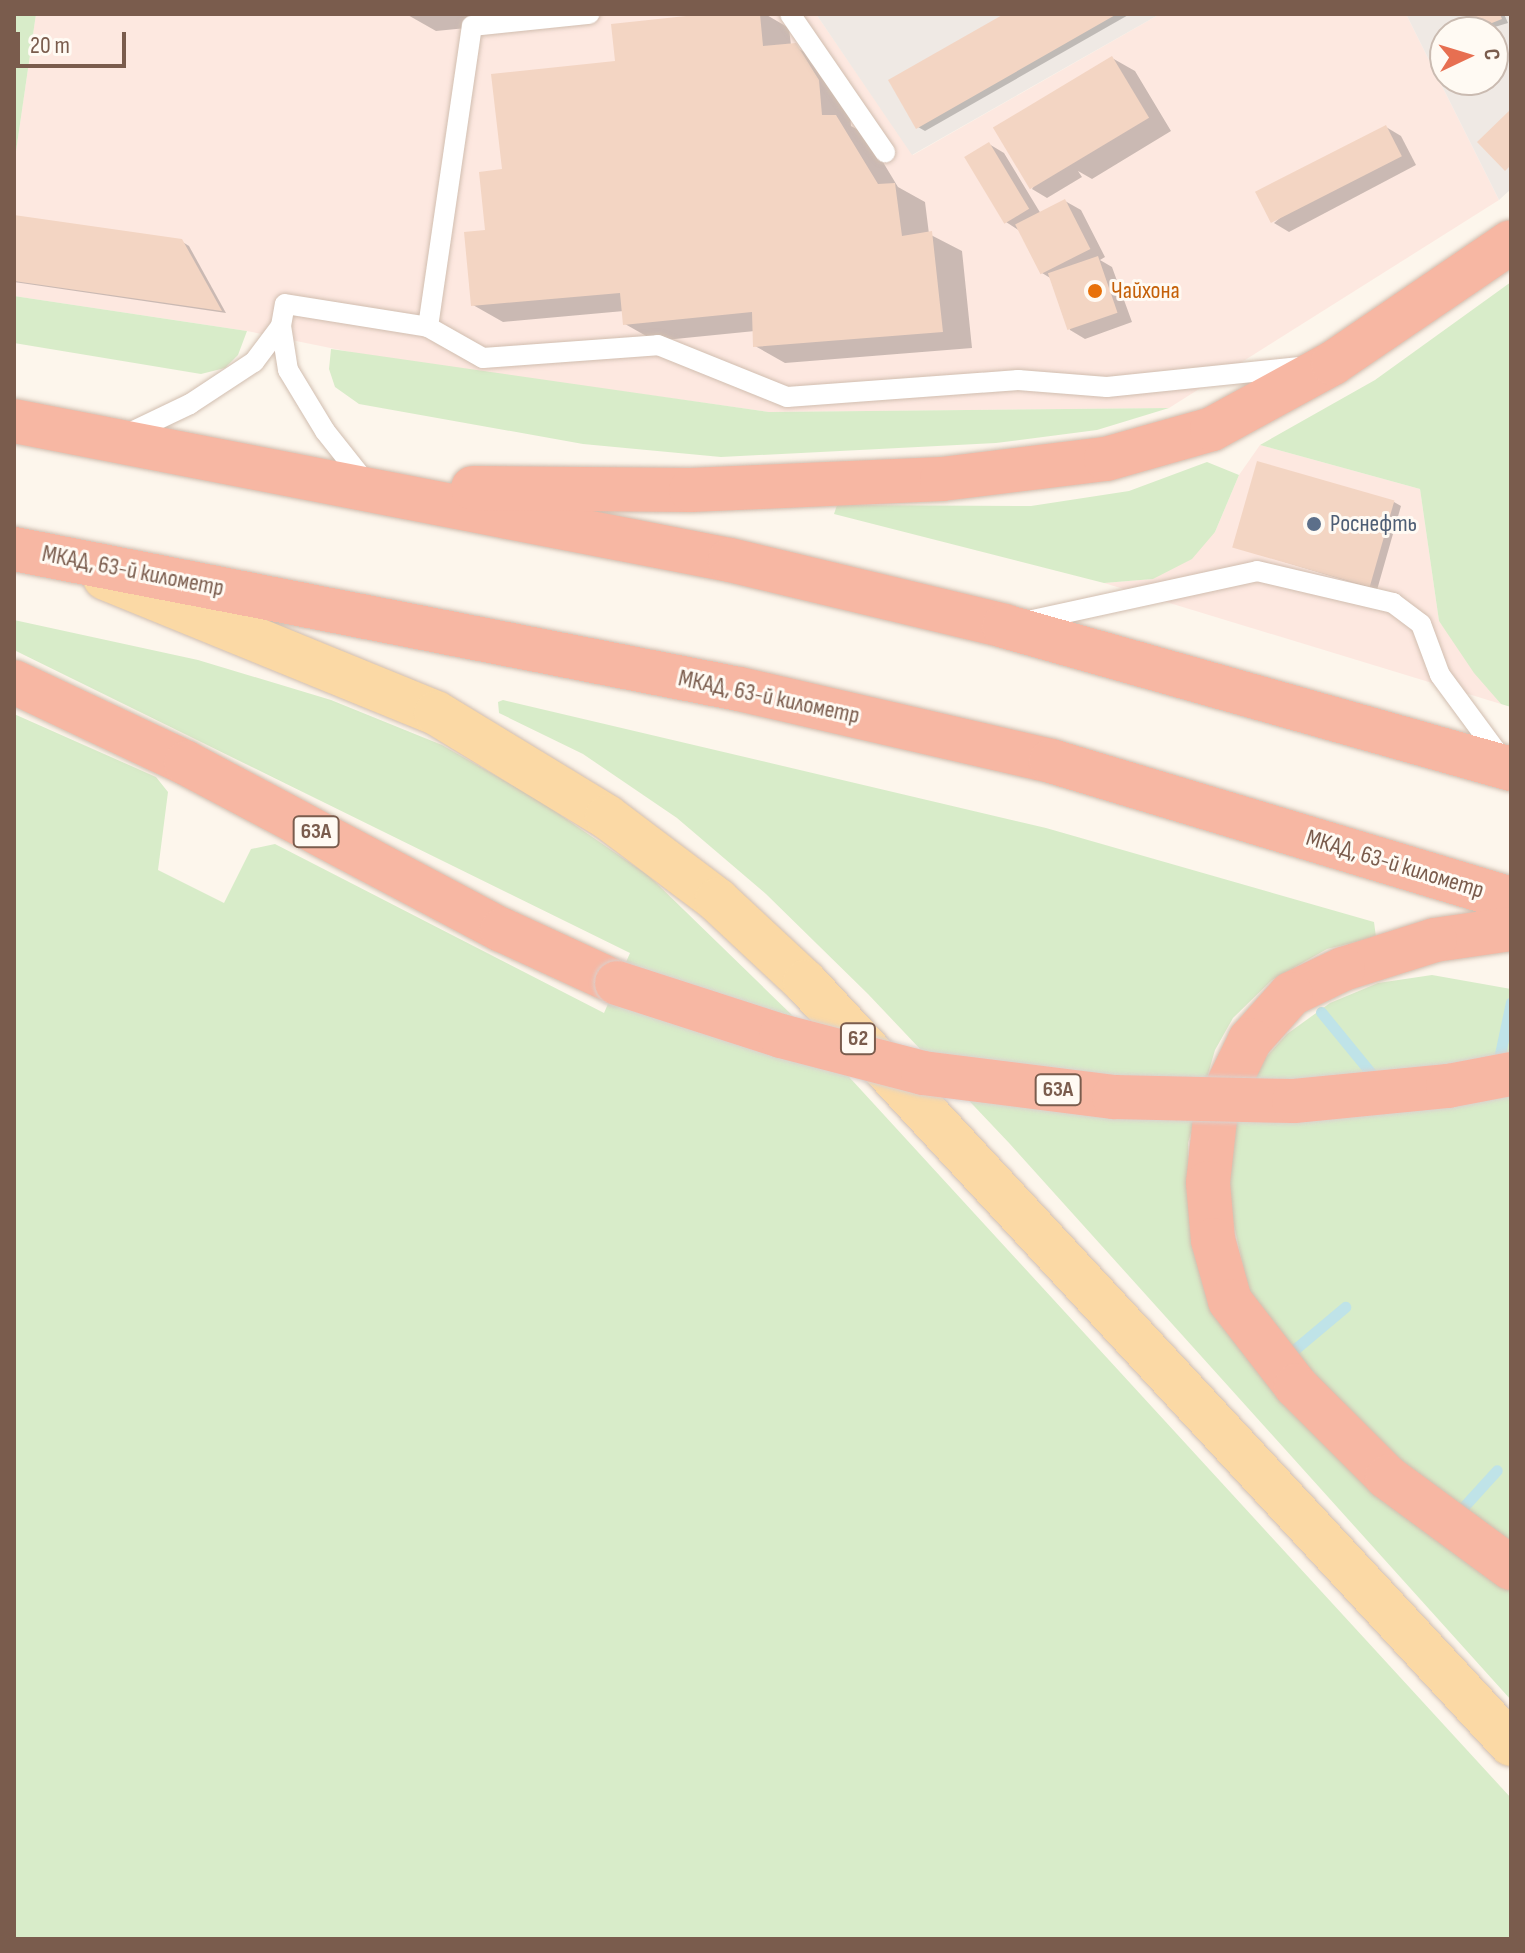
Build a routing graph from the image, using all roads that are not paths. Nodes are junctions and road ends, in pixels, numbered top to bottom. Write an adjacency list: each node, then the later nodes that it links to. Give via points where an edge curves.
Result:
1 (589, 14): 6 (lane, via 472,26)
2 (790, 14): 3 (lane)
3 (885, 152)
4 (1511, 242): 7 (highway)
5 (281, 326): 6 (lane, via 285,304); 9 (lane, via 254,362 190,404); 10 (lane, via 288,370 325,431)
6 (428, 327): 7 (lane, via 483,358 658,345 787,397 1018,380 1107,387)
7 (1333, 363): 10 (highway, via 1212,429 1106,459 942,479 691,490)
8 (14, 421): 9 (highway)
9 (114, 440): 10 (highway)
10 (370, 488): 12 (highway, via 730,560)
11 (28, 551): 15 (highway, МКАД, 63-й километр, via 739,689 1051,761); 19 (main road, 62, via 436,713 607,817 717,900 805,982)
12 (1004, 626): 14 (highway); 14 (lane, via 1257,571 1393,603 1421,624 1440,675)
13 (14, 682): 17 (highway, 63A, bridge, via 186,763 502,930 617,983 781,1036 923,1073 1114,1097 1294,1101 1448,1086)
14 (1510, 769)
15 (1511, 899)
16 (1511, 929): 18 (highway, via 1435,940 1343,969 1291,994 1250,1040 1216,1110 1208,1183 1213,1240 1230,1301 1296,1386 1387,1477)
17 (1511, 1074)
18 (1511, 1568)
19 (1511, 1744)

